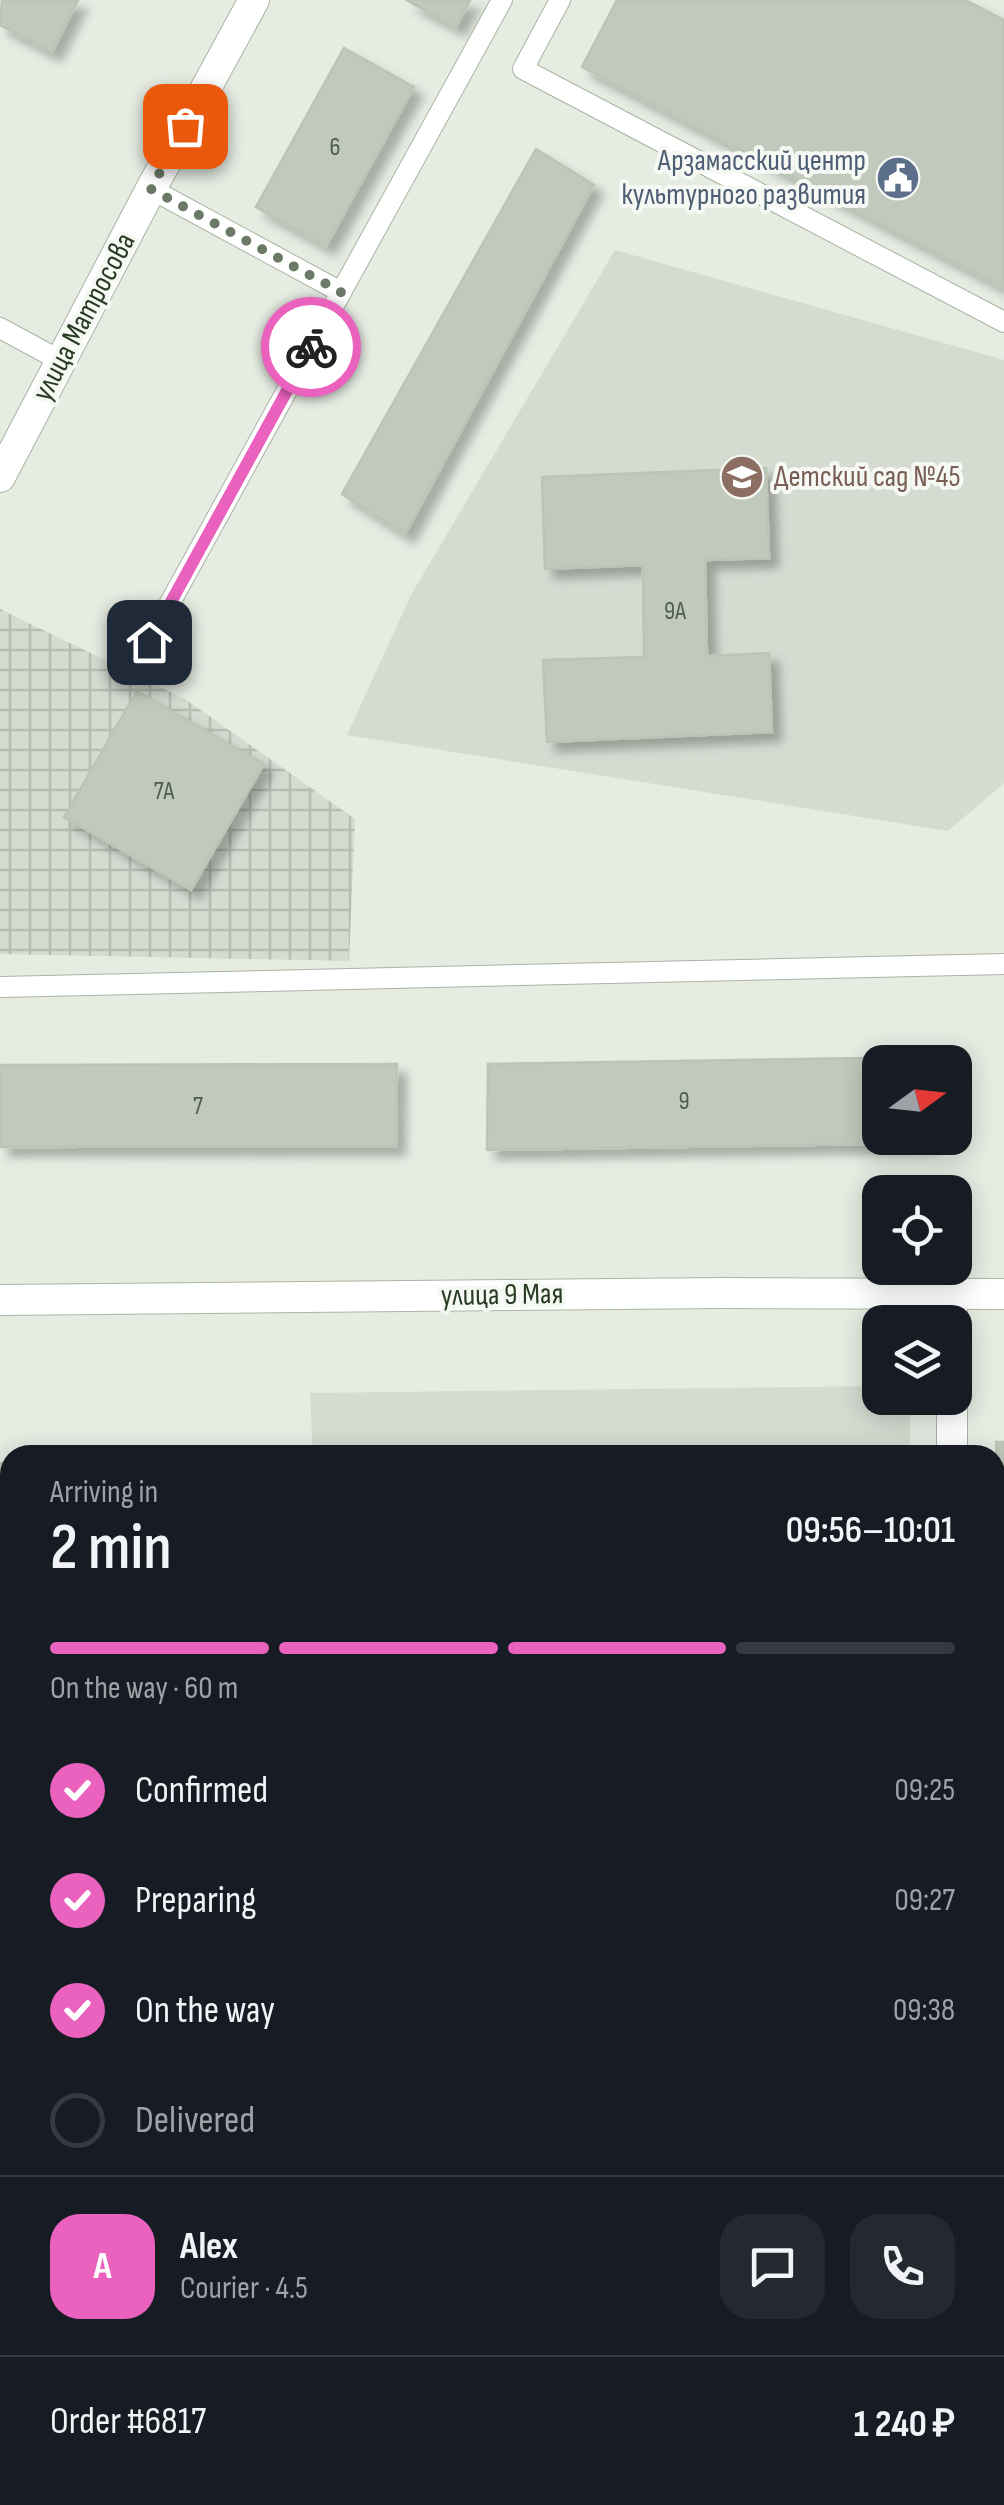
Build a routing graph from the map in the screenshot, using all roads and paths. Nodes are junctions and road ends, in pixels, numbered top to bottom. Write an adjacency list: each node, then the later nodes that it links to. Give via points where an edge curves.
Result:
1 (254, 0): 4 (main road, улица Матросова)
2 (502, 0): 5 (lane)
3 (560, 0): 6 (lane, via 523,69)
4 (151, 189): 5 (lane); 8 (main road, улица Матросова)
5 (341, 292): 10 (lane)
6 (1004, 322)
7 (0, 328): 8 (lane)
8 (61, 361): 9 (main road, улица Матросова)
9 (0, 477)
10 (149, 642)
11 (1004, 964): 12 (lane)
12 (0, 987)
13 (1004, 1294): 16 (main road, улица 9 Мая)
14 (0, 1300): 15 (main road, улица 9 Мая, via 723,1293)
15 (906, 1305)
16 (963, 1305)
17 (952, 1415): 18 (main road)
18 (952, 1445)

